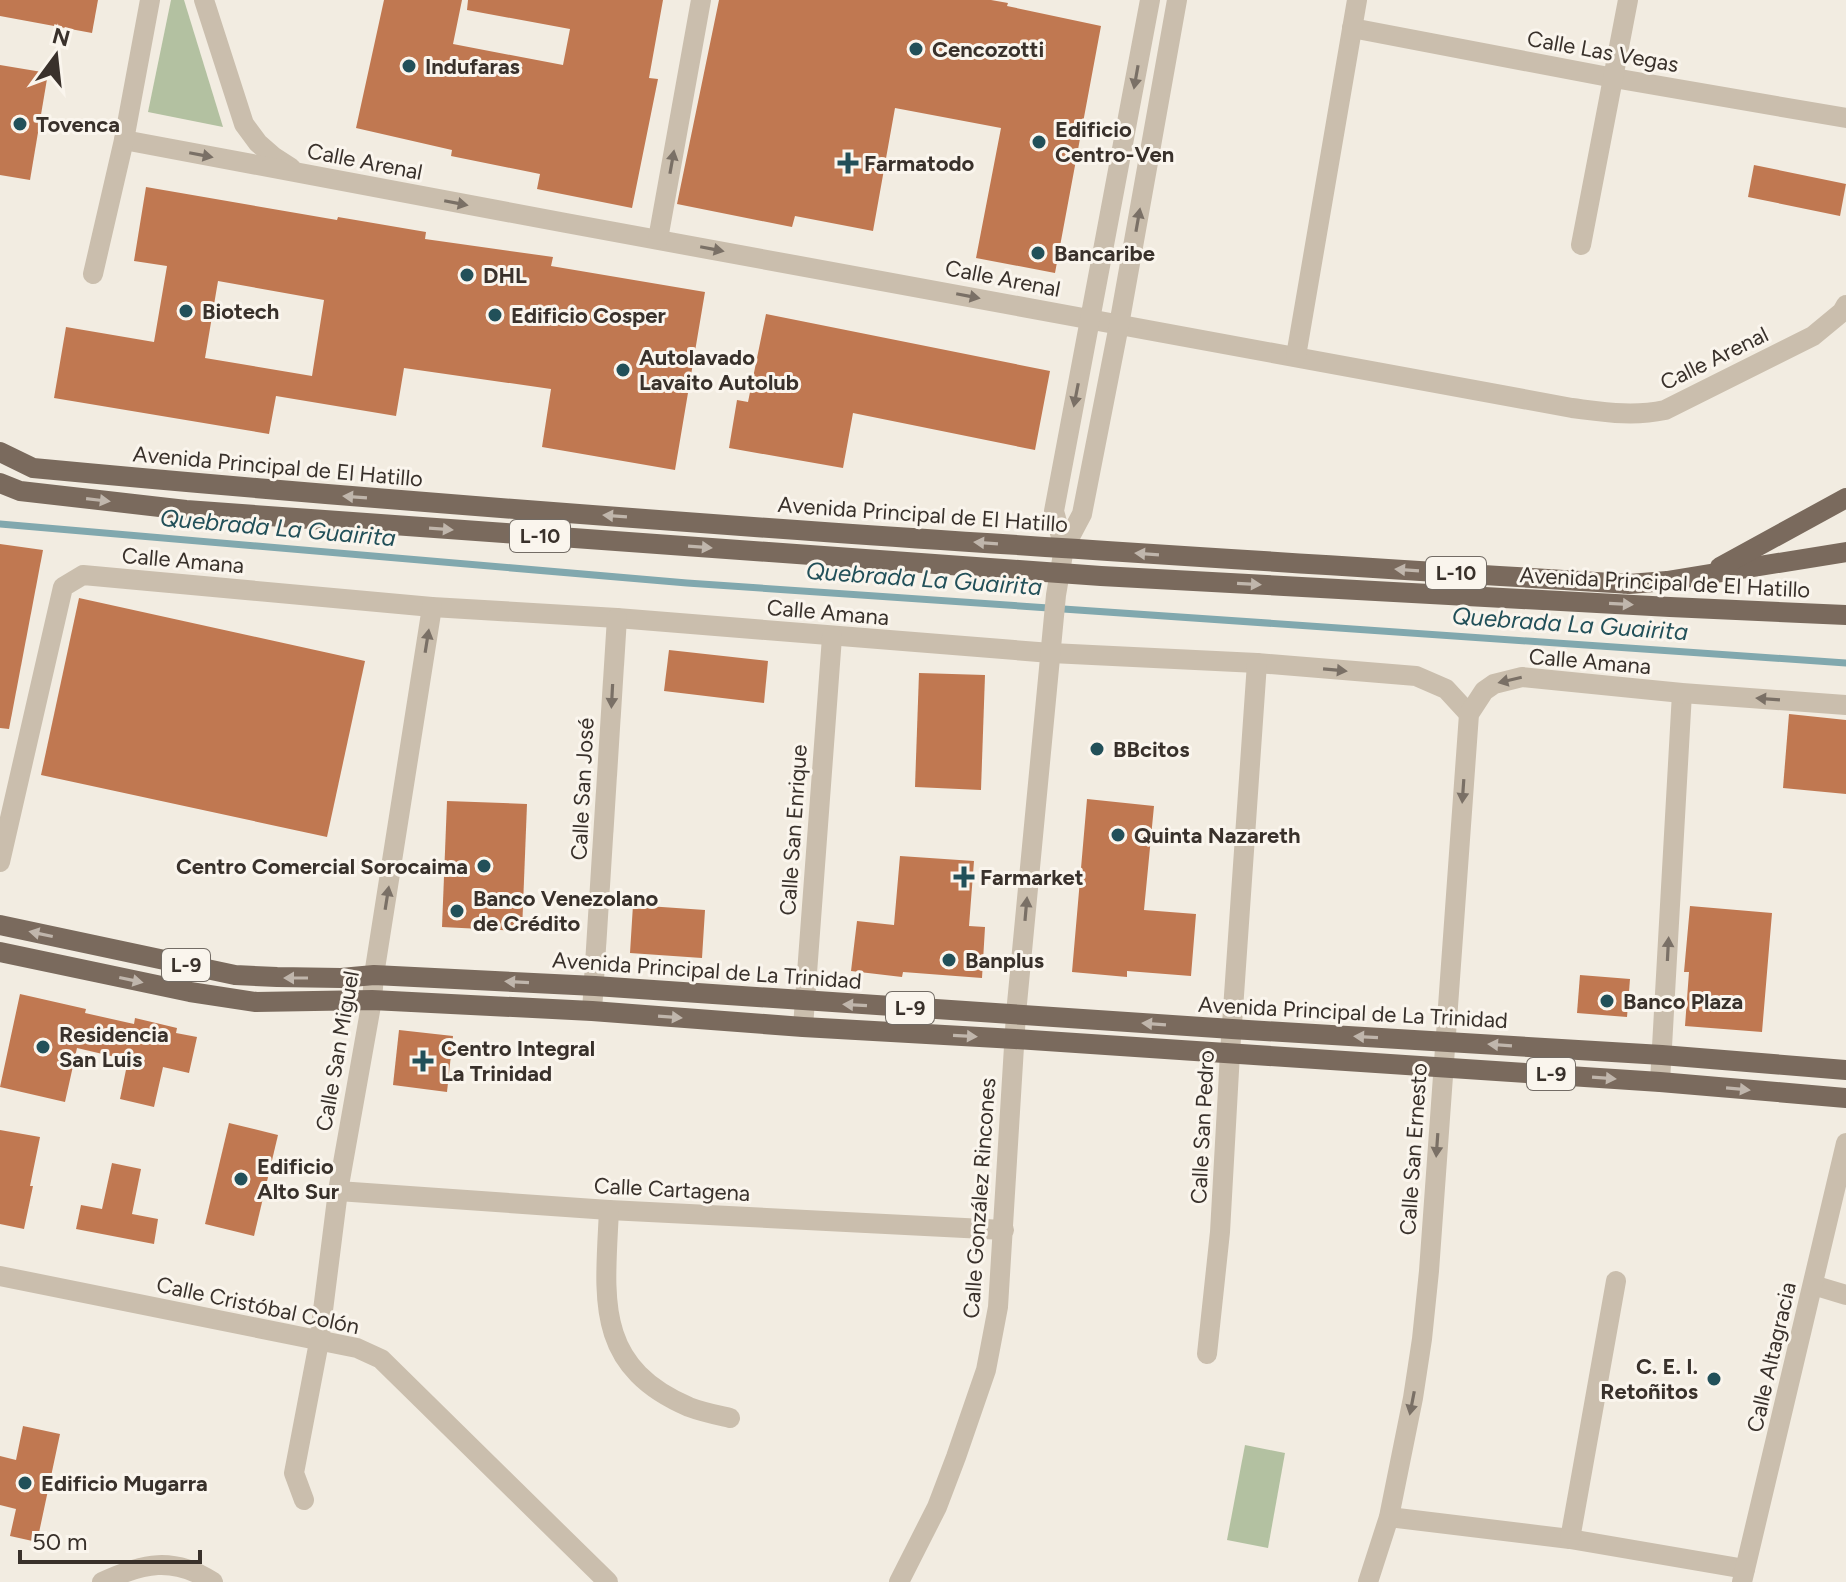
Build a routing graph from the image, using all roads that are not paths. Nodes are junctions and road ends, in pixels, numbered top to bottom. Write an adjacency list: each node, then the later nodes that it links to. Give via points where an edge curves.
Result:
1 (150, 0): 11 (street)
2 (204, 0): 12 (street, via 244,124 258,143)
3 (701, 0): 13 (street, one-way to 3)
4 (1150, 0): 17 (street, one-way to 17)
5 (1177, 0): 18 (street, one-way to 5)
6 (1357, 0): 8 (street)
7 (1628, 0): 9 (street)
8 (1352, 28): 9 (street, Calle Las Vegas); 19 (street)
9 (1614, 78): 10 (street, Calle Las Vegas); 14 (street)
10 (1846, 118)
11 (124, 140): 12 (street, Calle Arenal, one-way to 12); 15 (street)
12 (299, 173): 13 (street, Calle Arenal, one-way to 13)
13 (658, 239): 17 (street, Calle Arenal, one-way to 17)
14 (1581, 245)
15 (93, 274)
16 (1846, 305): 19 (street, Calle Arenal, via 1813,336 1665,410 1643,415 1572,408)
17 (1091, 319): 18 (street, Calle Arenal); 24 (street, one-way to 24, via 1054,511)
18 (1119, 325): 19 (street, Calle Arenal); 24 (street, via 1082,514)
19 (1296, 356)
20 (0, 452): 24 (main road, Avenida Principal de El Hatillo / L-10, one-way to 20, via 293,493 33,468)
21 (0, 483): 22 (main road, Avenida Principal de El Hatillo / L-10)
22 (10, 492): 26 (main road, Avenida Principal de El Hatillo / L-10, one-way to 26, via 186,510)
23 (1846, 498): 27 (main road, L-10)
24 (1064, 548): 26 (street, Calle González Rincones); 27 (main road, Avenida Principal de El Hatillo / L-10, one-way to 24, via 1629,584)
25 (1846, 552): 27 (main road, Avenida Principal de El Hatillo / L-10)
26 (1059, 573): 29 (main road, Avenida Principal de El Hatillo / L-10, one-way to 29); 32 (street, Calle González Rincones)
27 (1708, 574)
28 (432, 607): 30 (street, Calle Amana); 37 (street, Calle Amana, via 83,575 63,587); 40 (street, Calle San Miguel, one-way to 28)
29 (1846, 615)
30 (617, 618): 31 (street, Calle Amana); 41 (street, Calle San José, one-way to 41)
31 (832, 637): 32 (street, Calle Amana); 43 (street, Calle San Enrique)
32 (1051, 651): 33 (street, Calle Amana); 45 (street, Calle González Rincones, one-way to 32)
33 (1257, 663): 36 (street, Calle Amana, one-way to 36, via 1416,676 1446,689); 47 (street, Calle San Pedro)
34 (1682, 693): 35 (street, Calle Amana, one-way to 34); 36 (street, Calle Amana, one-way to 36, via 1522,677 1494,684); 51 (street, one-way to 34)
35 (1846, 705)
36 (1469, 714): 49 (street, Calle San Ernesto, one-way to 49)
37 (0, 862)
38 (0, 925): 40 (main road, Avenida Principal de La Trinidad / L-9, one-way to 38, via 235,975)
39 (0, 952): 42 (main road, L-9, one-way to 42, via 226,999)
40 (374, 975): 41 (main road, Avenida Principal de La Trinidad / L-9, one-way to 40); 42 (street, Calle San Miguel)
41 (595, 986): 43 (main road, Avenida Principal de La Trinidad / L-9); 44 (street, Calle San José)
42 (372, 1000): 44 (main road, L-9); 57 (street, Calle San Miguel)
43 (804, 1002): 45 (main road, Avenida Principal de La Trinidad / L-9, one-way to 43); 46 (street, Calle San Enrique)
44 (592, 1011): 46 (main road, L-9, one-way to 46)
45 (1016, 1014): 47 (main road, Avenida Principal de La Trinidad / L-9, one-way to 45); 48 (street, Calle González Rincones)
46 (803, 1027): 48 (main road, L-9, one-way to 48)
47 (1232, 1029): 49 (main road, Avenida Principal de La Trinidad / L-9, one-way to 47); 50 (street, Calle San Pedro)
48 (1015, 1039): 50 (main road, L-9); 59 (street, Calle González Rincones)
49 (1444, 1042): 51 (main road, Avenida Principal de La Trinidad / L-9, one-way to 49); 52 (street, Calle San Ernesto)
50 (1230, 1053): 52 (main road, L-9); 65 (street, Calle San Pedro)
51 (1662, 1055): 53 (main road, Avenida Principal de La Trinidad / L-9); 54 (street)
52 (1442, 1067): 54 (main road, L-9, one-way to 54); 68 (street, Calle San Ernesto, one-way to 68, via 1422,1339)
53 (1846, 1070)
54 (1660, 1082): 55 (main road, L-9, one-way to 55)
55 (1846, 1098)
56 (1846, 1143): 62 (street, Calle Altagracia)
57 (338, 1191): 58 (street, Calle Cartagena); 64 (street, Calle San Miguel)
58 (609, 1210): 59 (street, Calle Cartagena); 66 (street, via 607,1307 612,1334 625,1359 665,1395)
59 (1004, 1230): 74 (street, Calle González Rincones, via 986,1370 947,1483)
60 (0, 1276): 64 (street, Calle Cristóbal Colón)
61 (1616, 1281): 69 (street)
62 (1813, 1285): 63 (street); 70 (street, Calle Altagracia)
63 (1846, 1295)
64 (319, 1342): 67 (street, Calle San Miguel, via 294,1473); 73 (street, Calle Cristóbal Colón, via 357,1348 381,1359)
65 (1207, 1354)
66 (730, 1418)
67 (304, 1500)
68 (1389, 1517): 69 (street); 75 (street, Calle San Ernesto)
69 (1570, 1539): 70 (street)
70 (1743, 1575)
71 (102, 1582): 72 (street, via 160,1564 194,1570)
72 (213, 1582)
73 (608, 1582)
74 (899, 1582)
75 (1368, 1582)

